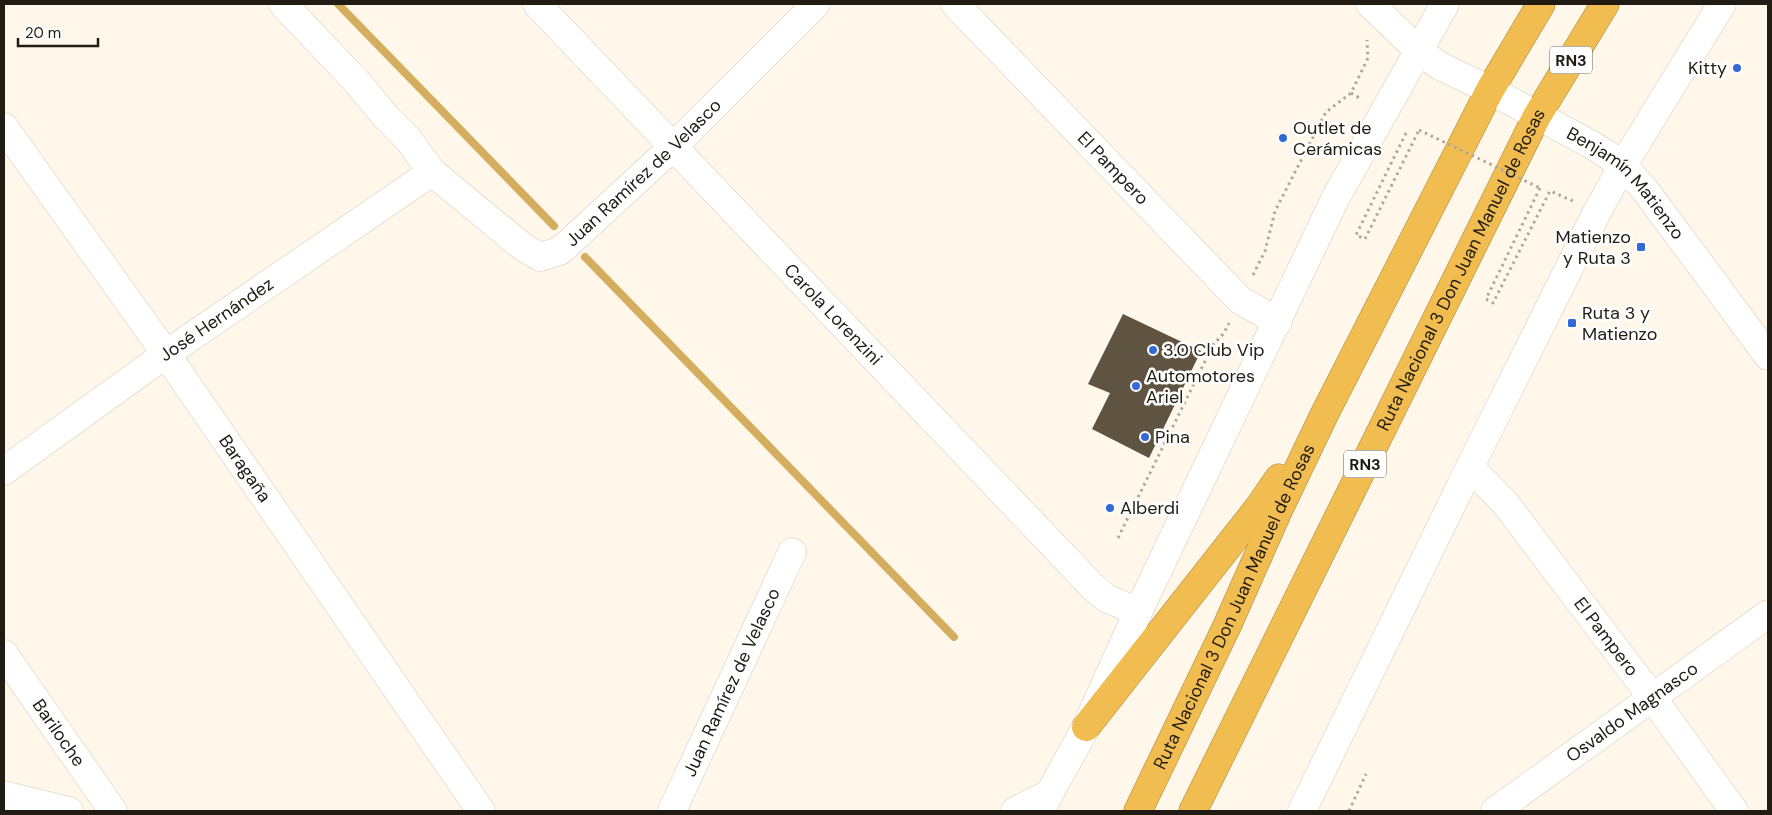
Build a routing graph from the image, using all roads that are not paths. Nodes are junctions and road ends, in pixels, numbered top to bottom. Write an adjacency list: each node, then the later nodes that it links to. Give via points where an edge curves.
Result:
1 (283, 4): 16 (street, via 408,138)
2 (537, 4): 14 (street, Carola Lorenzini)
3 (816, 4): 14 (street, Juan Ramírez de Velasco)
4 (955, 4): 17 (street, El Pampero, via 1240,300)
5 (1445, 4): 10 (street)
6 (1541, 4): 11 (highway, Ruta Nacional 3 Don Juan Manuel de Rosas)
7 (1605, 4): 12 (highway, Ruta Nacional 3 Don Juan Manuel de Rosas / RN3)
8 (1722, 4): 15 (street)
9 (1372, 6): 10 (street, Benjamín Matienzo)
10 (1418, 50): 11 (street, Benjamín Matienzo, via 1440,66); 17 (street, via 1336,197)
11 (1490, 90): 12 (street, Benjamín Matienzo); 20 (highway, Ruta Nacional 3 Don Juan Manuel de Rosas)
12 (1538, 116): 15 (street, Benjamín Matienzo); 37 (highway, Ruta Nacional 3 Don Juan Manuel de Rosas / RN3)
13 (4, 127): 18 (street, Baragaña)
14 (673, 147): 16 (street, Juan Ramírez de Velasco, via 560,251 540,257 523,247); 24 (street, Carola Lorenzini, via 1093,587 1106,598)
15 (1623, 165): 19 (street, Benjamín Matienzo); 21 (street)
16 (432, 172): 18 (street, José Hernández)
17 (1278, 322): 24 (street)
18 (166, 354): 22 (street, José Hernández); 33 (street, Baragaña)
19 (1768, 356)
20 (1324, 414): 28 (highway, via 1259,507); 36 (highway, Ruta Nacional 3 Don Juan Manuel de Rosas)
21 (1470, 467): 27 (street, El Pampero, via 1505,503); 38 (street)
22 (4, 471)
23 (792, 552): 34 (street, Juan Ramírez de Velasco)
24 (1138, 612): 28 (street)
25 (1768, 614): 27 (street, Osvaldo Magnasco)
26 (4, 654): 32 (street, Bariloche)
27 (1652, 697): 39 (street, Osvaldo Magnasco); 40 (street, El Pampero)
28 (1086, 727): 30 (street)
29 (4, 795): 31 (street)
30 (1045, 803): 35 (street)
31 (69, 811)
32 (113, 811)
33 (481, 811)
34 (672, 811)
35 (1015, 811)
36 (1138, 811)
37 (1194, 811)
38 (1302, 811)
39 (1495, 811)
40 (1734, 811)

